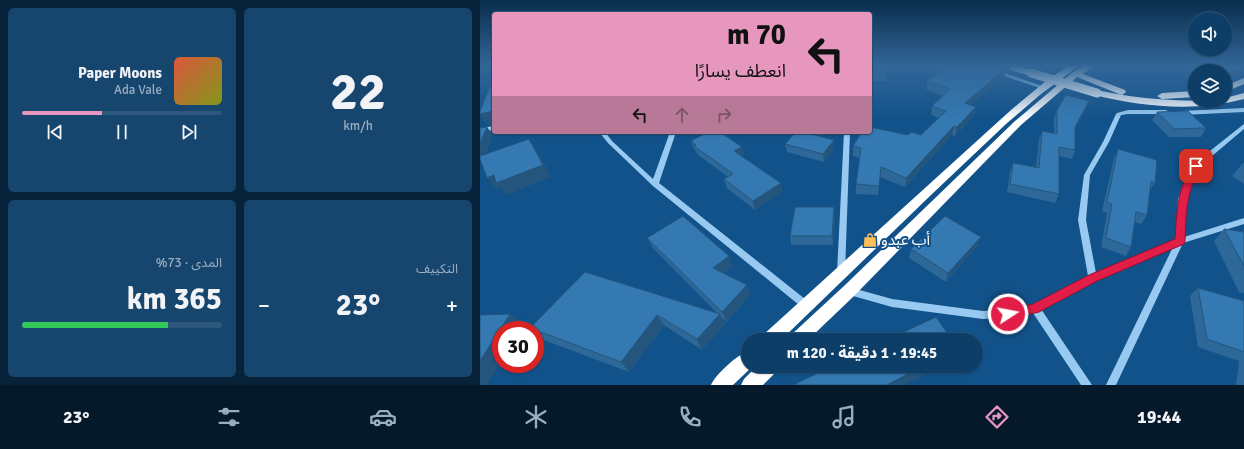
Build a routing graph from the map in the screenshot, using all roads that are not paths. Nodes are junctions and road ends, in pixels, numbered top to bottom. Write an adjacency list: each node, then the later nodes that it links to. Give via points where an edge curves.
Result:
1 (1029, 83): 6 (street)
2 (1052, 83): 6 (highway)
3 (1061, 83): 23 (highway)
4 (1064, 83): 10 (highway, bridge, via 1115,98 1167,104)
5 (1101, 83): 7 (highway, via 1116,91 1132,94)
6 (1044, 88): 21 (highway, via 946,173)
7 (1188, 95)
8 (1244, 96): 9 (highway)
9 (1232, 99)
10 (1188, 103)
11 (1244, 110): 22 (street, via 1119,114 1087,175 1082,220)
12 (1244, 126): 20 (street, via 1203,159 1193,172 1182,199)
13 (492, 128): 14 (street)
14 (480, 130)
15 (604, 134): 18 (street)
16 (672, 134): 18 (street)
17 (847, 134): 21 (street)
18 (655, 184): 24 (street)
19 (1244, 222): 20 (street)
20 (1180, 241): 22 (street); 33 (street)
21 (841, 273): 24 (highway)
22 (1093, 278): 25 (street)
23 (849, 291): 25 (street, via 892,303 982,315 1016,313); 27 (highway)
24 (806, 306): 26 (highway)
25 (1035, 308): 32 (street)
26 (777, 333)
27 (804, 333)
28 (741, 366): 30 (highway)
29 (763, 373): 31 (highway)
30 (720, 385)
31 (750, 385)
32 (1087, 385)
33 (1111, 385)

